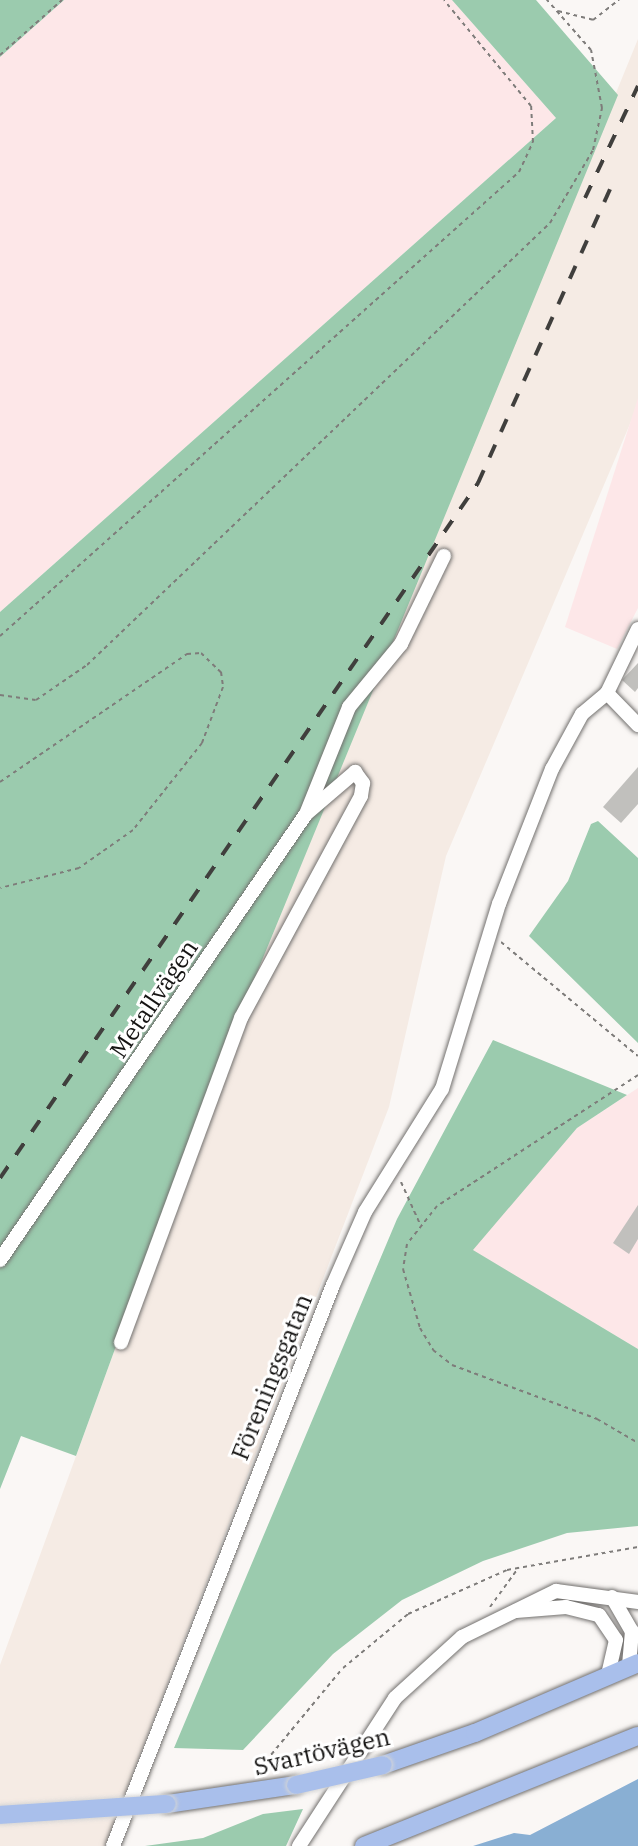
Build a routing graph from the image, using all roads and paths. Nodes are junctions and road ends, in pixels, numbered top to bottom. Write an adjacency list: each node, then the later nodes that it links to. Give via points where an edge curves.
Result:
1 (62, 0): 6 (path)
2 (444, 0): 9 (path, via 531,106 533,142 519,172)
3 (547, 0): 5 (path)
4 (619, 0): 5 (path, via 593,20)
5 (556, 10): 11 (path, via 591,50 602,108 593,150 550,223 87,665 36,700)
6 (0, 55)
7 (444, 556): 14 (street, via 401,644 349,707)
8 (638, 629): 10 (street, Föreningsgatan)
9 (0, 636)
10 (607, 693): 12 (street); 16 (street, Föreningsgatan, via 582,714 552,769)
11 (0, 695)
12 (638, 725)
13 (0, 782): 15 (path, via 187,654 201,653 221,672 223,687 202,743 133,830 79,868)
14 (306, 814): 21 (street, Metallvägen); 22 (street, Metallvägen, via 355,772 363,783 361,796 241,1018)
15 (0, 888)
16 (491, 934): 17 (path); 19 (street, Föreningsgatan, via 442,1089)
17 (638, 1056)
18 (638, 1075): 20 (path, via 462,1186)
19 (395, 1167): 20 (path); 35 (street, Föreningsgatan, via 365,1212 292,1380 179,1688)
20 (421, 1225): 23 (path, via 407,1244 403,1269 433,1350 472,1376 543,1396)
21 (0, 1260)
22 (121, 1343)
23 (638, 1443)
24 (638, 1547): 25 (path)
25 (520, 1566): 29 (path); 33 (path, via 435,1599 388,1628 343,1668 263,1766)
26 (612, 1597): 27 (street); 28 (street, via 556,1591); 30 (street, via 632,1631)
27 (638, 1602)
28 (508, 1612): 29 (street); 31 (street, via 566,1607 599,1615 616,1640)
29 (475, 1628): 36 (street, via 395,1698)
30 (633, 1665): 31 (main road, Svartövägen)
31 (608, 1676): 34 (main road, Svartövägen, bridge, via 383,1765 296,1785 167,1804)
32 (638, 1736): 37 (main road)
33 (245, 1780)
34 (0, 1815)
35 (113, 1846)
36 (299, 1846)
37 (364, 1846)

